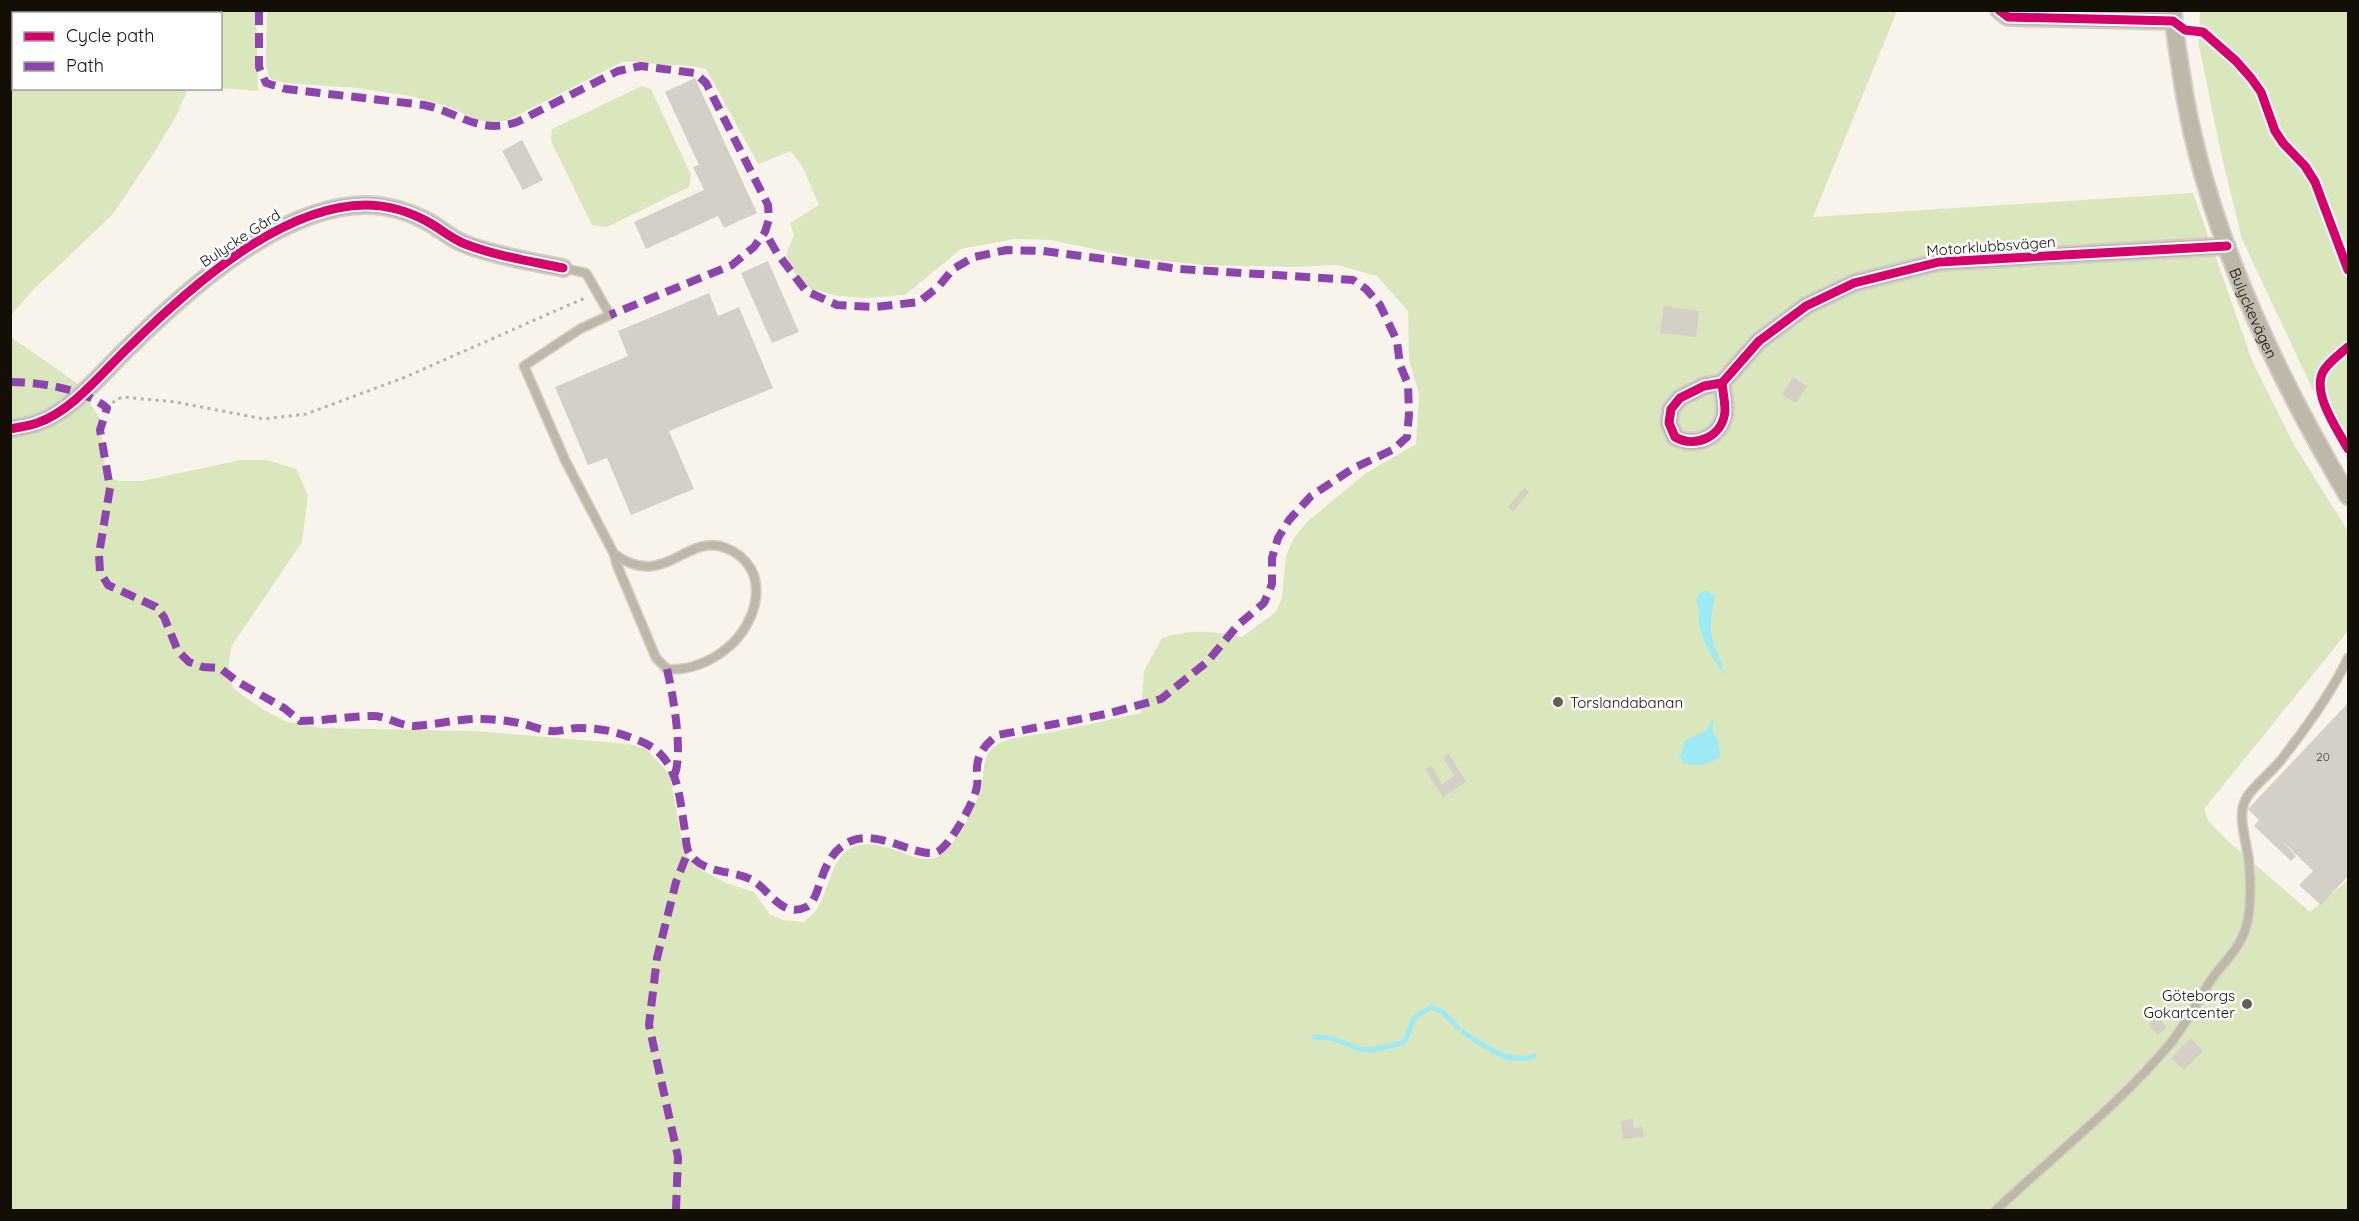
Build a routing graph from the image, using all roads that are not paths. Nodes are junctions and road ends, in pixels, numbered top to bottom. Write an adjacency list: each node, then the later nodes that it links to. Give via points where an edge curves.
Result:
1 (1999, 10): 2 (street, via 2008,17)
2 (2173, 16): 3 (street, Bulyckevägen, via 2191,134)
3 (2227, 246): 5 (street, Motorklubbsvägen, via 1939,262 1854,283 1806,306 1759,341); 7 (street, Bulyckevägen, via 2287,384)
4 (563, 268): 6 (street, Bulycke Gård, via 463,244 430,223 387,207 333,209 302,218 270,234 206,278 69,404 38,423); 8 (lane, via 586,273 609,315 524,366)
5 (1722, 383)
6 (10, 429)
7 (2349, 496)
8 (614, 554): 8 (lane, via 631,564 655,567 700,547 724,547 740,555 753,570 758,590 754,606 743,629 727,648 686,669 667,669 656,658)
9 (2349, 658): 10 (lane, via 2281,760 2248,796 2243,807 2250,864 2246,928 2238,945 2169,1045)
10 (1996, 1210)

